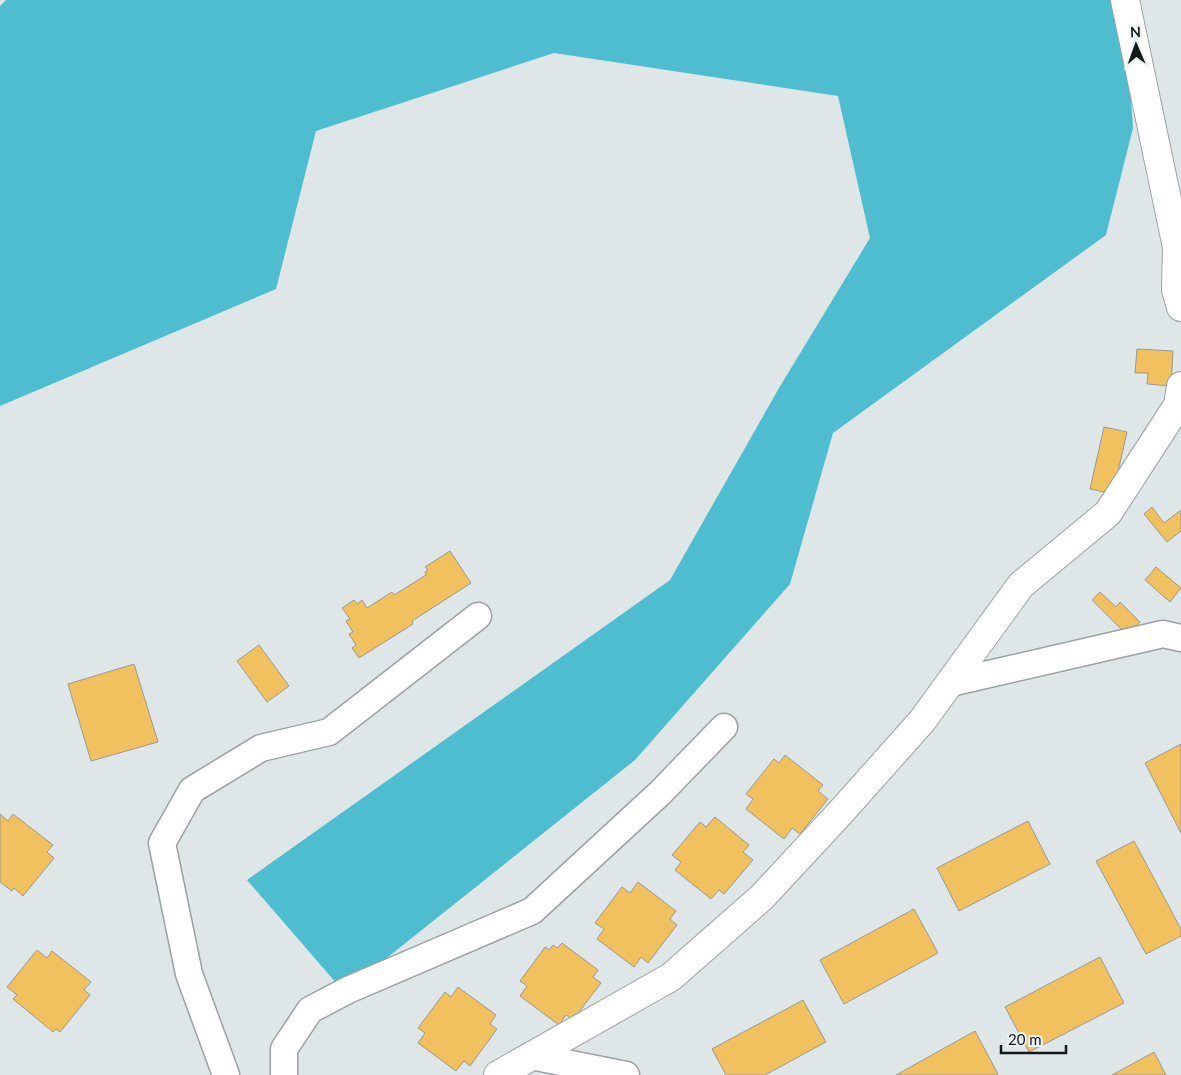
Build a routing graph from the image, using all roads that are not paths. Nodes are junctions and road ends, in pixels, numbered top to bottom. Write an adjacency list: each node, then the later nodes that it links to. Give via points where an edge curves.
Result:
1 (1126, 0): 2 (street)
2 (1179, 247): 3 (street, via 1176,290)
3 (1181, 307)
4 (1181, 386): 7 (street, via 1178,405 1108,513 1021,585)
5 (478, 616): 10 (street, via 329,732 261,748 192,790 162,843 190,974)
6 (1181, 638): 7 (street, via 1163,634)
7 (950, 682): 9 (street, via 916,728 755,903 671,977)
8 (724, 727): 11 (street, via 660,793 532,911 348,990 310,1010 284,1049)
9 (531, 1056): 12 (street); 13 (street)
10 (226, 1075)
11 (284, 1075)
12 (498, 1075)
13 (626, 1075)

